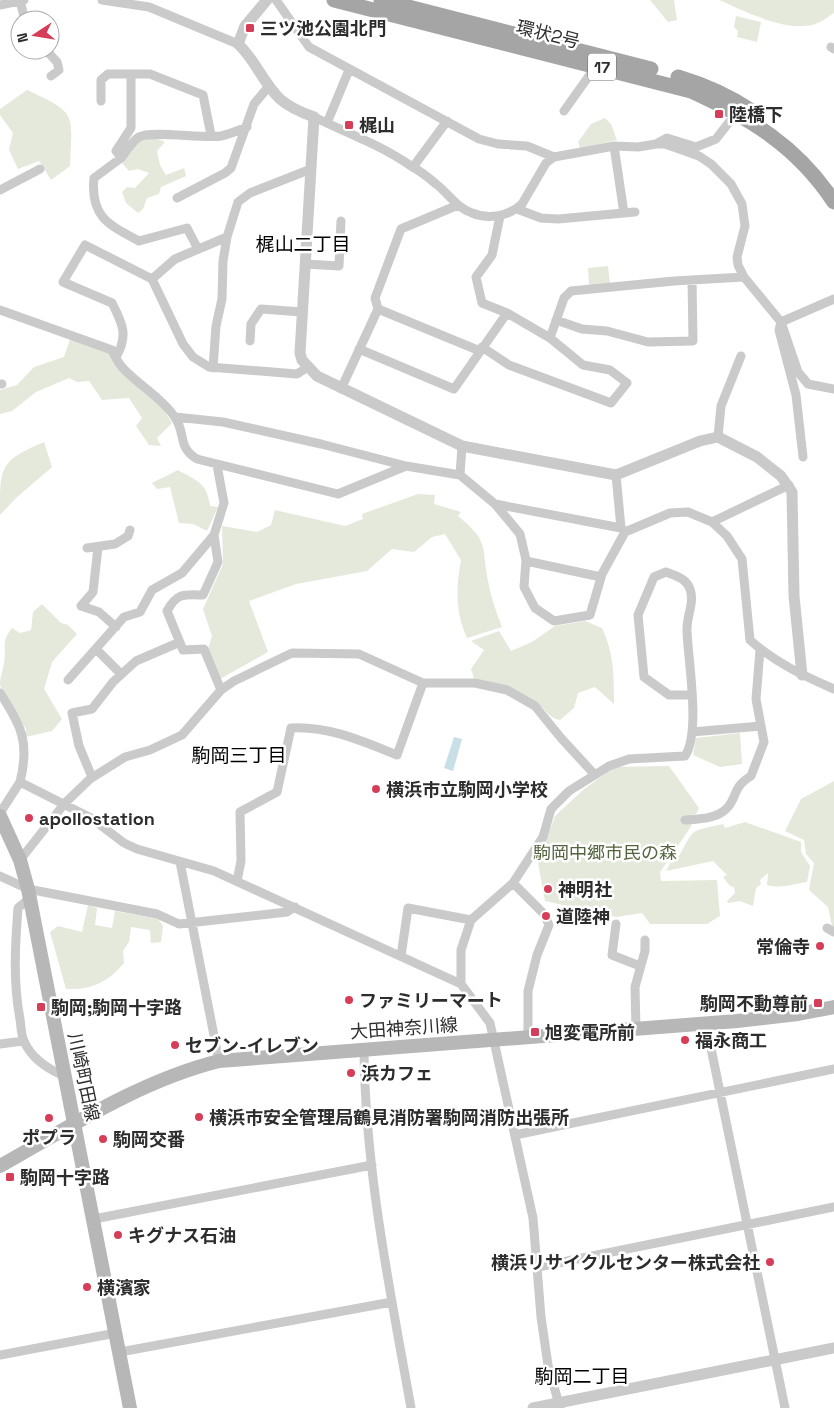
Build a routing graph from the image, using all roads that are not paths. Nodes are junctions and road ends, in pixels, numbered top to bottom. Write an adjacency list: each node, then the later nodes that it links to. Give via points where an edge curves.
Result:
1 (102, 0): 8 (street, via 149,7)
2 (267, 0): 8 (street, via 245,26)
3 (276, 0): 11 (street, via 309,47)
4 (334, 0): 10 (main road, 環状2号 / 17)
5 (381, 0): 30 (main road, 環状2号 / 17, via 698,83 733,98 788,136 809,155)
6 (22, 1): 7 (street)
7 (0, 5)
8 (238, 44): 14 (street)
9 (55, 60): 13 (street, via 59,70)
10 (596, 66): 16 (street); 17 (main road, 環状2号 / 17, via 679,87)
11 (350, 70): 19 (street); 20 (street)
12 (131, 74): 15 (street, via 108,74 101,80); 22 (street, via 150,74 203,96); 26 (street, via 131,128 116,151)
13 (51, 76)
14 (270, 86): 18 (street, via 284,102); 21 (street, via 254,104)
15 (101, 101)
16 (564, 111)
17 (738, 112): 23 (street, via 716,139 696,147 667,138); 33 (main road, 環状2号 / 17, via 803,162)
18 (314, 117): 20 (street); 29 (street)
19 (447, 121): 25 (street, via 486,141 527,146); 27 (street)
20 (327, 123): 27 (street)
21 (247, 127): 22 (street, via 220,136); 32 (street, via 231,168)
22 (211, 135): 26 (street, via 147,134 137,137)
23 (656, 144): 24 (street); 43 (street, via 699,156 723,174 737,193 745,226 737,257)
24 (614, 146): 25 (street); 37 (street)
25 (554, 157): 35 (street, via 546,163)
26 (121, 158): 41 (street, via 94,178 92,197 107,223 139,242 187,228)
27 (413, 167): 34 (street)
28 (40, 169): 31 (street)
29 (311, 169): 40 (street, via 250,193 238,202); 42 (street)
30 (834, 186)
31 (0, 190)
32 (176, 198)
33 (834, 202)
34 (458, 205): 38 (street, via 471,213); 47 (street, via 401,229 375,298)
35 (517, 209): 37 (street, via 541,218 558,219); 38 (street)
36 (635, 212): 37 (street)
37 (624, 213)
38 (500, 216): 50 (street, via 492,255 476,277 482,303)
39 (342, 220): 42 (street, via 339,266)
40 (227, 237): 41 (street); 60 (street)
41 (198, 250): 44 (street, via 175,260)
42 (305, 264): 49 (street)
43 (744, 277): 45 (street); 52 (street)
44 (152, 279): 58 (street, via 85,245 63,282 112,303 124,329); 60 (street, via 183,344 193,357)
45 (692, 280): 51 (street, via 572,291 564,298); 51 (street, via 693,341 648,342 607,331 582,329)
46 (834, 299): 52 (street)
47 (378, 309): 55 (street); 56 (street)
48 (0, 310): 58 (street, via 112,350)
49 (302, 312): 54 (street, via 261,310 251,324); 59 (street, via 300,353)
50 (507, 313): 53 (street); 56 (street)
51 (556, 320): 53 (street)
52 (782, 322): 61 (street, via 798,372 808,384); 66 (street, via 779,330 796,395)
53 (550, 338): 56 (street, via 583,365 610,370 626,383 610,403 509,365)
54 (250, 341)
55 (359, 349): 56 (street, via 454,389); 62 (street)
56 (481, 349)
57 (741, 356): 64 (street, via 721,406)
58 (116, 357): 63 (street, via 122,367)
59 (308, 367): 60 (street, via 297,374); 62 (street)
60 (213, 368)
61 (834, 389)
62 (341, 390): 65 (street)
63 (175, 417): 67 (street, via 187,453); 68 (street, via 224,422)
64 (718, 437): 70 (street, via 700,441); 71 (street, via 757,457)
65 (462, 446): 69 (street); 70 (street)
66 (803, 456)
67 (217, 465): 68 (street, via 338,494); 76 (street, via 224,503)
68 (406, 466): 69 (street)
69 (460, 475): 72 (street)
70 (616, 475): 75 (street)
71 (789, 485): 73 (street); 86 (street, via 794,502 794,596)
72 (495, 504): 75 (street); 79 (street, via 520,534)
73 (712, 522): 75 (street, via 700,515 679,511); 84 (street, via 727,536 742,559 750,640)
74 (130, 530): 77 (street, via 128,536 115,544)
75 (623, 530): 80 (street)
76 (214, 535): 81 (street, via 182,573 152,590 140,612 124,617); 82 (street, via 218,562 203,595 185,594 173,599 167,611)
77 (98, 547): 78 (street); 81 (street, via 93,592 81,606 99,612)
78 (87, 548)
79 (526, 562): 80 (street); 80 (street, via 524,587 535,608 554,621 590,615)
80 (601, 577)
81 (116, 627): 83 (street)
82 (180, 642): 85 (street, via 136,660); 90 (street, via 183,650 204,650)
83 (96, 649): 85 (street); 87 (street)
84 (760, 650): 86 (street); 93 (street, via 756,699)
85 (121, 674): 96 (street, via 92,709 72,713 79,746)
86 (802, 675): 89 (street)
87 (68, 680)
88 (423, 683): 90 (street, via 359,654 292,653); 95 (street, via 475,683 507,690 535,706); 104 (street, via 397,755 333,732 313,727 291,728 277,792 240,812 241,860)
89 (834, 689)
90 (221, 690): 96 (street, via 182,735 125,757)
91 (0, 693): 97 (street, via 23,732)
92 (692, 696): 92 (street, via 686,628 692,603 690,590 683,579 666,572 654,577 638,615 644,677 669,695); 94 (street)
93 (761, 726): 94 (street); 100 (street, via 764,742 751,776 739,783 726,809 708,818)
94 (692, 732): 95 (street, via 685,756 629,758)
95 (595, 774): 105 (street, via 569,791 551,809 543,837)
96 (92, 777): 98 (street)
97 (20, 782): 98 (street); 99 (street)
98 (65, 803): 101 (street); 102 (street, via 124,842)
99 (0, 814): 101 (main road, 川崎町田線)
100 (685, 820)
101 (20, 860): 106 (main road, 川崎町田線)
102 (180, 862): 104 (street); 109 (street)
103 (0, 876): 106 (street)
104 (237, 881): 107 (street)
105 (512, 883): 108 (street); 118 (street, via 544,914 549,925 528,991)
106 (29, 894): 109 (street, via 157,914 179,924); 120 (street, via 18,908 14,987); 125 (main road, 川崎町田線)
107 (295, 907): 109 (street, via 287,912); 112 (street)
108 (471, 920): 112 (street, via 408,908); 114 (street, via 461,950)
109 (192, 924): 123 (street)
110 (616, 924): 113 (street, via 612,955)
111 (645, 940): 113 (street)
112 (402, 956): 114 (street)
113 (640, 966): 117 (street, via 635,987)
114 (461, 984): 119 (street, via 490,1023)
115 (834, 1007): 116 (main road, 大田神奈川線)
116 (706, 1024): 117 (main road, 大田神奈川線); 126 (street)
117 (636, 1029): 118 (main road, 大田神奈川線)
118 (528, 1037): 119 (main road, 大田神奈川線)
119 (493, 1040): 122 (main road, 大田神奈川線); 128 (street)
120 (23, 1041): 121 (street); 125 (street, via 35,1058)
121 (0, 1044)
122 (364, 1050): 123 (main road, 大田神奈川線); 129 (street, via 364,1107)
123 (219, 1061): 127 (main road, 大田神奈川線, via 150,1083)
124 (834, 1069): 126 (street)
125 (64, 1076): 127 (main road, 川崎町田線)
126 (720, 1092): 128 (street); 133 (street)
127 (74, 1124): 130 (main road, 大田神奈川線); 132 (main road, 川崎町田線)
128 (515, 1135): 134 (street, via 533,1218)
129 (372, 1165): 132 (street); 135 (street)
130 (0, 1166)
131 (834, 1208): 133 (street)
132 (94, 1219): 136 (main road, 川崎町田線)
133 (747, 1225): 134 (street); 140 (street)
134 (538, 1267): 141 (street, via 548,1365)
135 (392, 1302): 138 (street); 143 (street)
136 (116, 1333): 138 (main road, 川崎町田線); 139 (street)
137 (834, 1348): 140 (street)
138 (120, 1352): 142 (main road, 川崎町田線)
139 (0, 1355)
140 (775, 1359): 141 (street); 145 (street)
141 (560, 1406): 144 (street)
142 (130, 1408)
143 (411, 1408)
144 (533, 1408)
145 (785, 1408)

